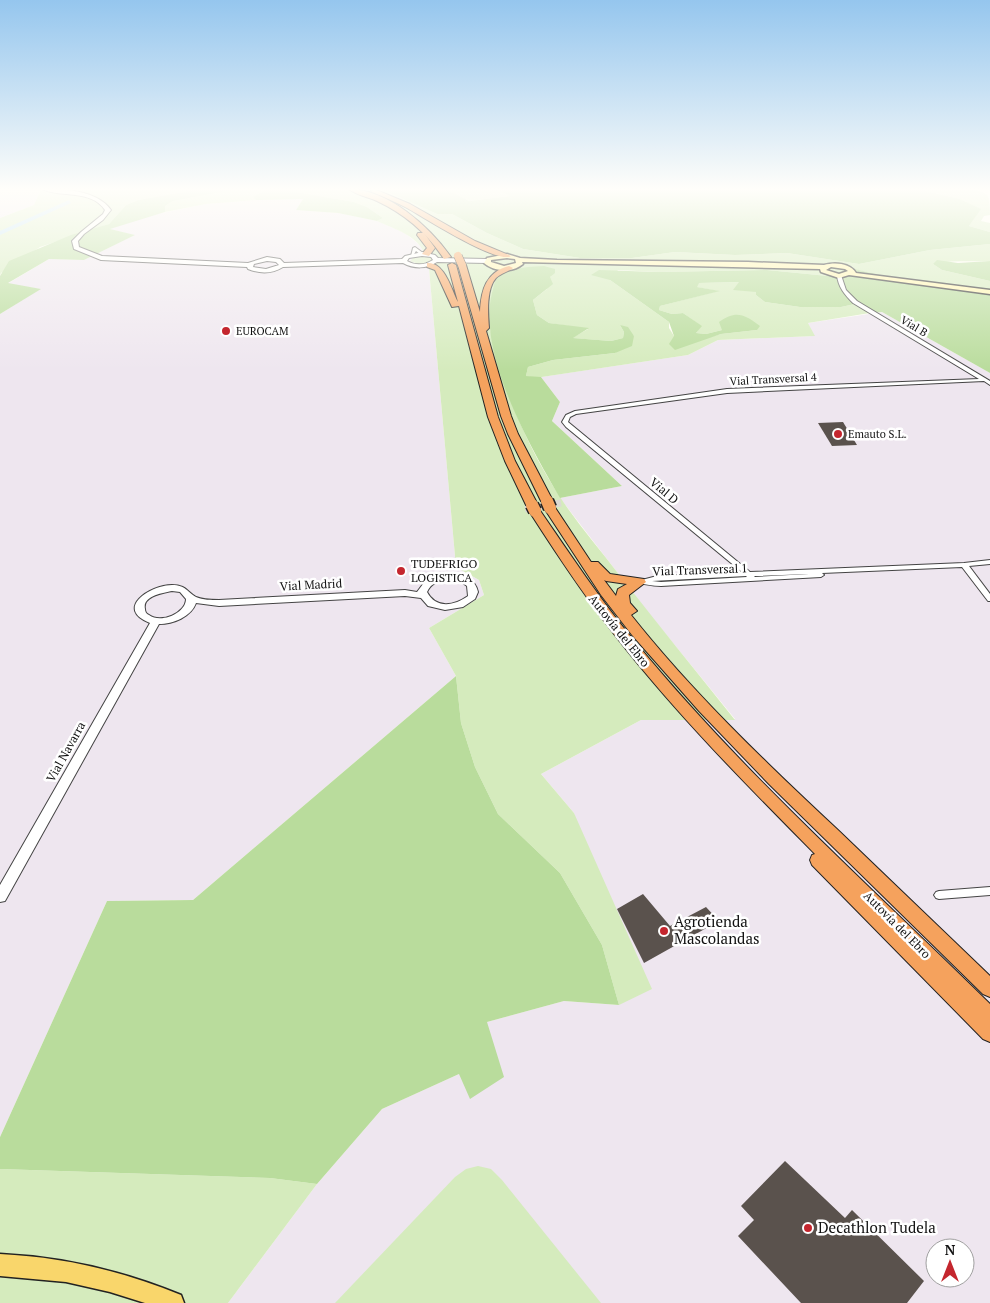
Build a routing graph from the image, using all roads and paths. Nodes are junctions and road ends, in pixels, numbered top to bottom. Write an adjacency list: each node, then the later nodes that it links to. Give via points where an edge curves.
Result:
1 (78, 250): 13 (street, via 101,258)
2 (431, 250): 6 (highway)
3 (442, 250): 20 (highway, Autovía del Ebro, via 449,261)
4 (454, 250): 19 (highway, Autovía del Ebro, via 460,261)
5 (488, 250): 7 (highway)
6 (424, 254): 8 (street, via 412,255); 10 (street, via 433,256)
7 (507, 256): 9 (main road); 11 (main road)
8 (404, 261): 10 (street, via 414,266); 12 (street)
9 (487, 261): 10 (street); 14 (main road, via 490,266)
10 (433, 262): 20 (highway, via 453,298)
11 (520, 262): 14 (main road); 15 (main road)
12 (282, 264): 13 (street, via 278,260 267,259); 13 (street, via 264,271 253,270)
13 (249, 265)
14 (509, 268): 19 (highway, via 490,280 485,307 488,338)
15 (824, 269): 16 (main road, via 840,265); 17 (main road)
16 (852, 272): 17 (main road); 18 (main road)
17 (839, 276): 21 (street, Vial B, via 840,285 855,302)
18 (990, 290)
19 (485, 346): 24 (highway, Autovía del Ebro, via 513,434)
20 (474, 349): 24 (highway, Autovía del Ebro, via 493,417 510,460)
21 (983, 380): 22 (street, Vial B); 23 (street, Vial Transversal 4, via 727,391 575,413)
22 (990, 384)
23 (566, 418): 27 (street, Vial D, via 568,426)
24 (541, 506): 29 (highway, via 564,521 602,574); 38 (highway, Autovía del Ebro, via 586,590 629,646); 39 (highway, Autovía del Ebro, via 646,641)
25 (990, 563): 26 (street, Vial Transversal 1)
26 (964, 565): 27 (street, Vial Transversal 1); 28 (street, Vial Transversal 1); 34 (street)
27 (747, 574): 28 (street, Vial D); 29 (street, Vial Transversal 1, via 657,578)
28 (754, 579): 29 (street, Vial Transversal 1, via 660,584)
29 (640, 582): 39 (highway, via 623,592 624,603 704,697)
30 (425, 586): 31 (street, Vial Madrid); 32 (street); 32 (street, via 449,576 467,580 474,591 467,602 448,608 430,603)
31 (405, 593): 32 (street, Vial Madrid); 35 (street, Vial Madrid)
32 (424, 596)
33 (191, 598): 35 (street, Vial Madrid); 36 (street, via 192,603); 37 (street, via 183,590 172,588 145,597 138,609 141,615)
34 (990, 599)
35 (219, 603): 36 (street, Vial Madrid)
36 (186, 612): 37 (street, via 175,618)
37 (156, 621): 42 (street, Vial Navarra)
38 (680, 703): 44 (highway, Autovía del Ebro, via 762,791); 45 (highway, via 696,732 724,763)
39 (714, 718): 43 (highway, Autovía del Ebro)
40 (990, 891): 41 (street)
41 (939, 895)
42 (0, 897)
43 (990, 988)
44 (990, 1017)
45 (990, 1033)
46 (0, 1265): 47 (main road, via 52,1269 97,1278)
47 (173, 1303)

